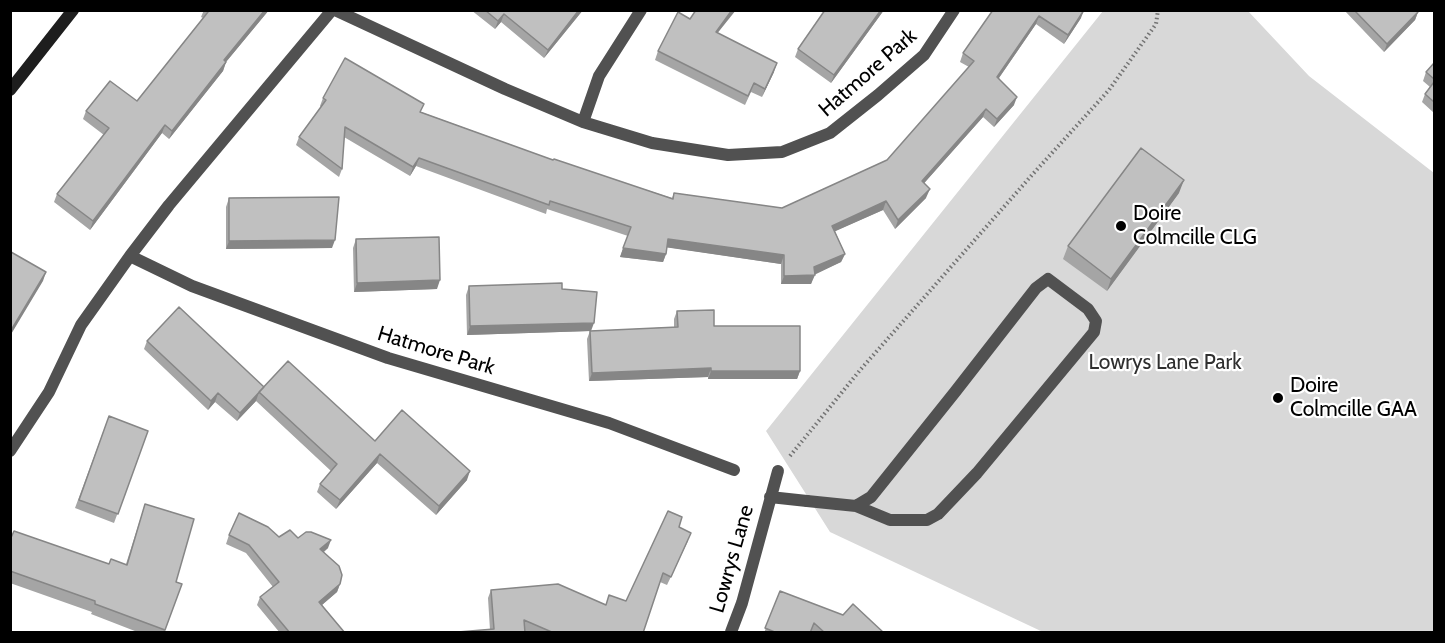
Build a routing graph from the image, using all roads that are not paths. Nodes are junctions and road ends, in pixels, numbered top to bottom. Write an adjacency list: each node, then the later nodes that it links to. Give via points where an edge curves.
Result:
1 (73, 10): 5 (main road)
2 (333, 10): 6 (street, Hatmore Park); 7 (street, Hatmore Park)
3 (641, 10): 6 (street, via 599,76)
4 (954, 10): 6 (street, Hatmore Park, via 924,55 878,95 830,133 782,152 728,155 652,143)
5 (10, 90)
6 (583, 122)
7 (130, 256): 8 (street, Hatmore Park, via 81,325 49,392); 9 (street, Hatmore Park, via 192,286 388,358 609,423)
8 (10, 451)
9 (734, 470)
10 (778, 471): 11 (street, Lowrys Lane)
11 (770, 497): 12 (street, Lowrys Lane); 13 (street, Lowrys Lane)
12 (856, 506): 12 (street, Lowrys Lane, via 871,497 1036,288 1048,279 1088,309 1096,321 1094,332 938,514 927,520 890,520)
13 (731, 633)

